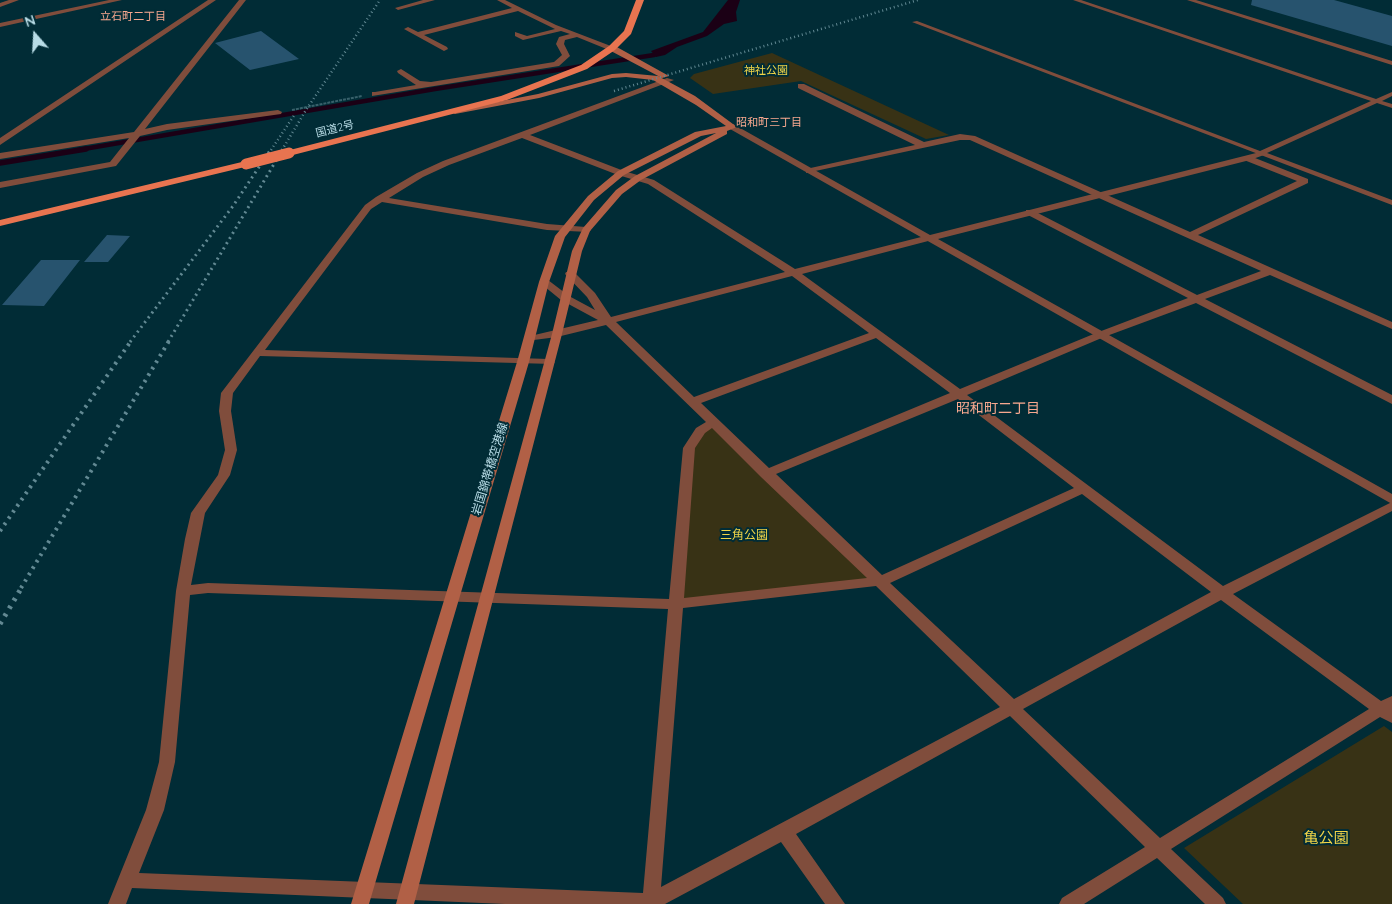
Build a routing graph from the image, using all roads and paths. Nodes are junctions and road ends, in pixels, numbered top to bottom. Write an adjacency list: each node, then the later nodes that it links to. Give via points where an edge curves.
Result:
1 (16, 0): 10 (street)
2 (119, 0): 14 (street)
3 (213, 0): 36 (street)
4 (243, 0): 35 (street)
5 (432, 0): 11 (street)
6 (500, 0): 12 (street)
7 (640, 0): 20 (highway, 国道2号, via 628,32)
8 (1076, 0): 29 (lane)
9 (1190, 0): 22 (lane)
10 (0, 5)
11 (398, 8)
12 (518, 9): 16 (street); 17 (street)
13 (915, 22): 38 (lane)
14 (0, 25)
15 (408, 29): 17 (street)
16 (562, 29): 18 (street, via 526,38); 19 (street)
17 (418, 34): 21 (street)
18 (518, 34)
19 (576, 35): 20 (street); 24 (street, via 562,39 560,44 566,56 556,64)
20 (612, 48): 25 (main road, via 639,62); 32 (highway, 国道2号, via 571,73 504,98)
21 (444, 49)
22 (1392, 63)
23 (401, 71): 24 (street, via 418,83)
24 (455, 81): 27 (street)
25 (666, 82): 32 (main road, via 646,76 612,76 539,96); 33 (main road); 34 (street)
26 (801, 86): 37 (street)
27 (375, 94): 31 (path)
28 (1392, 94): 29 (lane)
29 (1377, 100): 30 (lane); 38 (lane)
30 (1392, 106)
31 (278, 112): 35 (street, via 213,120)
32 (449, 113): 49 (highway, 国道2号, bridge)
33 (733, 127): 41 (street); 42 (main road, 岩国錦帯橋空港線, via 698,134); 43 (main road)
34 (522, 135): 42 (street); 46 (street, via 446,163)
35 (131, 140): 39 (street); 44 (street, via 113,164)
36 (0, 142)
37 (923, 146): 41 (street); 45 (street, via 972,138)
38 (1261, 153): 40 (street); 47 (lane)
39 (0, 156)
40 (1247, 158): 45 (street); 52 (street, via 1305,181)
41 (809, 171): 53 (street)
42 (621, 173): 43 (street); 50 (main road, 岩国錦帯橋空港線, via 590,198)
43 (638, 178): 51 (main road, via 619,192); 55 (street, via 651,182 701,212)
44 (0, 185)
45 (1096, 195): 48 (street); 52 (street)
46 (379, 200): 50 (street); 66 (street, via 355,222)
47 (1392, 203)
48 (1029, 212): 53 (street); 59 (street)
49 (0, 223)
50 (564, 229): 51 (street); 57 (main road, 岩国錦帯橋空港線)
51 (586, 230): 56 (main road)
52 (1189, 236): 54 (street)
53 (928, 238): 55 (street); 64 (street)
54 (1271, 271): 59 (street); 61 (street)
55 (794, 273): 60 (street); 63 (street)
56 (570, 274): 58 (main road); 60 (street, via 591,295)
57 (544, 282): 58 (street); 65 (main road, 岩国錦帯橋空港線)
58 (565, 298): 60 (street); 62 (main road)
59 (1195, 299): 64 (street); 70 (street)
60 (608, 321): 62 (street); 71 (street)
61 (1392, 326)
62 (557, 334): 65 (street); 68 (main road)
63 (876, 334): 69 (street); 71 (street)
64 (1100, 335): 69 (street); 75 (street)
65 (530, 339): 67 (main road, 岩国錦帯橋空港線)
66 (258, 353): 67 (street); 78 (street, via 227,393 225,411 231,450 224,474 198,513)
67 (523, 362): 68 (street); 80 (main road, 岩国錦帯橋空港線)
68 (549, 362): 81 (main road)
69 (959, 394): 73 (street); 74 (street)
70 (1392, 400)
71 (692, 402): 72 (street)
72 (712, 422): 73 (street); 82 (street, via 700,431 689,448)
73 (766, 474): 77 (street)
74 (1084, 488): 77 (street); 79 (street)
75 (1392, 500)
76 (1392, 506): 79 (street)
77 (881, 581): 82 (street); 83 (street)
78 (183, 591): 80 (street, via 208,588); 87 (street, via 168,762 155,810)
79 (1222, 593): 83 (street); 84 (street)
80 (452, 597): 81 (street); 88 (main road, 岩国錦帯橋空港線)
81 (487, 599): 82 (street); 89 (main road)
82 (675, 604): 90 (street)
83 (1012, 707): 85 (street); 86 (street)
84 (1388, 709): 86 (street)
85 (784, 832): 90 (street); 92 (street)
86 (1158, 848): 93 (street); 94 (street)
87 (126, 880): 88 (street); 91 (street)
88 (362, 896): 89 (street)
89 (406, 898): 90 (street)
90 (651, 903)
91 (117, 904)
92 (836, 904)
93 (1068, 904)
94 (1216, 904)

